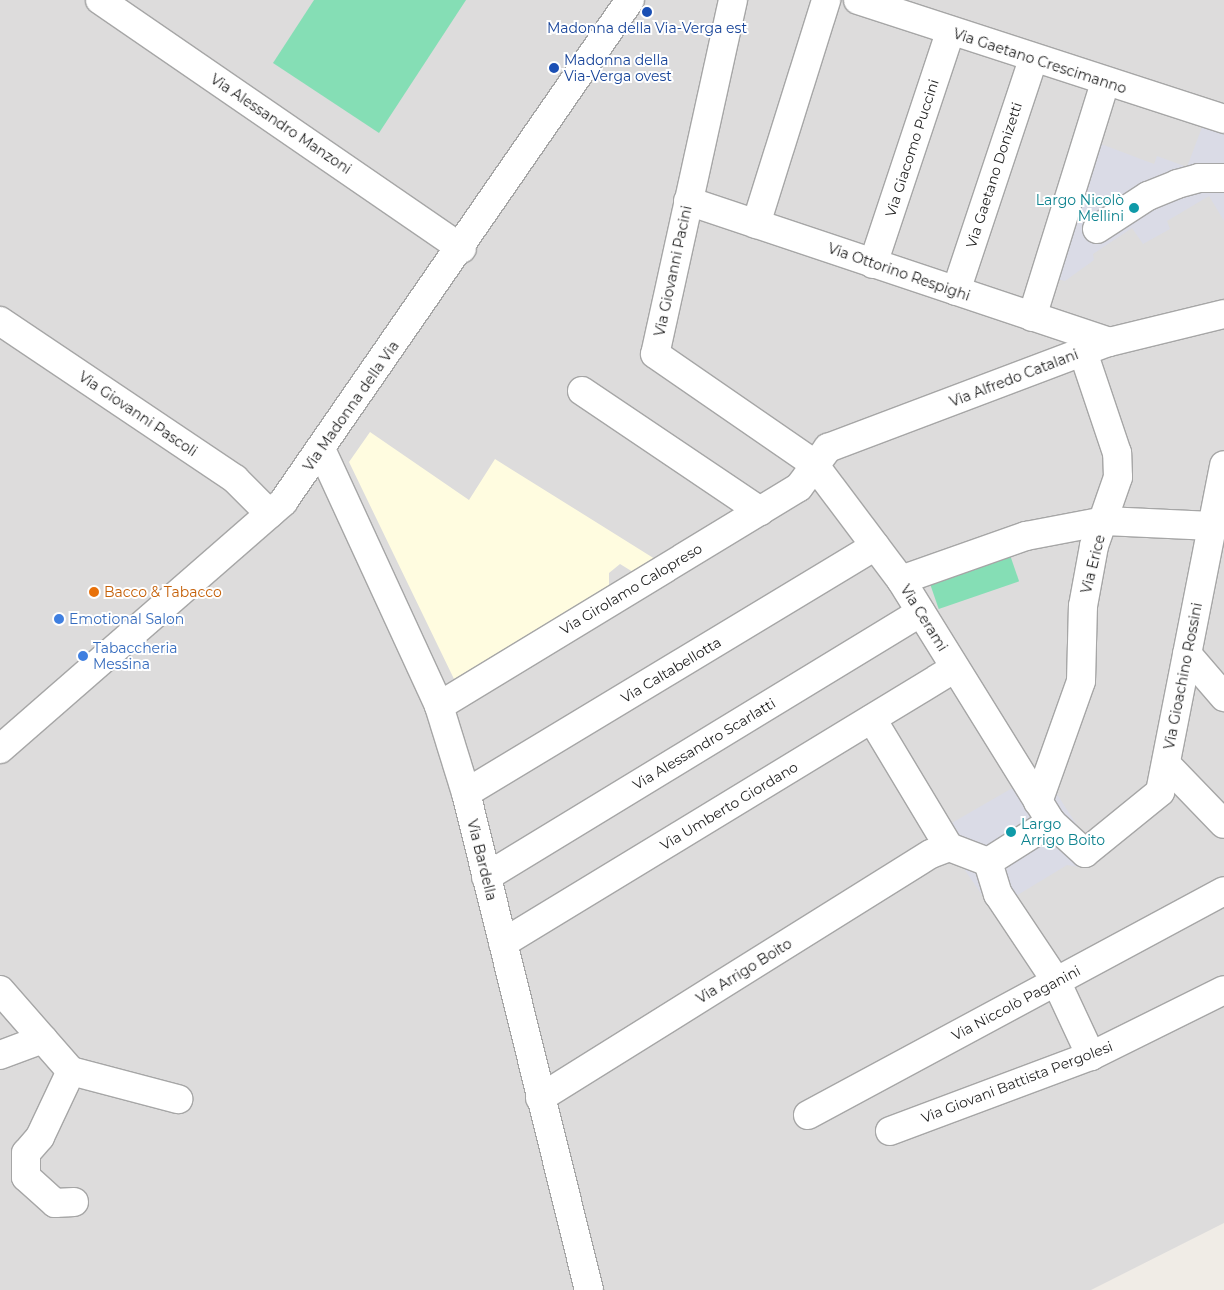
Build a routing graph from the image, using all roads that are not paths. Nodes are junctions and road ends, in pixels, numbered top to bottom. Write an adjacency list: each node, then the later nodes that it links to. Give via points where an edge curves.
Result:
1 (100, 0): 15 (street, Via Alessandro Manzoni)
2 (630, 0): 15 (street, Via Madonna della Via)
3 (733, 0): 12 (street, Via Giovanni Pacini)
4 (826, 0): 13 (street)
5 (858, 0): 6 (street, Via Gaetano Crescimanno)
6 (904, 8): 7 (street, Via Gaetano Crescimanno)
7 (950, 32): 8 (street, Via Gaetano Crescimanno); 16 (street, Via Giacomo Puccini)
8 (1033, 59): 9 (street, Via Gaetano Crescimanno); 17 (street, Via Gaetano Donizetti)
9 (1105, 82): 10 (street, Via Gaetano Crescimanno); 19 (street)
10 (1224, 119)
11 (1224, 178): 14 (street, via 1199,178 1177,184 1148,196)
12 (688, 201): 13 (street, Via Ottorino Respighi); 25 (street, Via Giovanni Pacini, via 655,354)
13 (756, 224): 16 (street, Via Ottorino Respighi)
14 (1097, 229)
15 (462, 248): 24 (street, Via Madonna della Via)
16 (874, 264): 17 (street, Via Ottorino Respighi)
17 (956, 291): 19 (street, Via Ottorino Respighi)
18 (1224, 314): 21 (street, Via Alfredo Catalani)
19 (1032, 317): 21 (street, Via Ottorino Respighi)
20 (0, 321): 28 (street, Via Giovanni Pascoli, via 235,478)
21 (1109, 342): 22 (street, Via Alfredo Catalani)
22 (1083, 352): 25 (street, Via Alfredo Catalani, via 828,448); 29 (street, Via Erice, via 1117,453 1118,477)
23 (582, 391): 27 (street)
24 (321, 449): 28 (street, Via Madonna della Via); 37 (street, Via Bardella)
25 (813, 463): 27 (street, Via Girolamo Calopreso, via 799,487); 31 (street, Via Cerami)
26 (1224, 465): 30 (street, Via Gioachino Rossini)
27 (760, 511): 37 (street, Via Girolamo Calopreso)
28 (270, 514): 39 (street, Via Madonna della Via)
29 (1105, 521): 30 (street); 32 (street, via 1026,536); 42 (street, Via Erice, via 1094,546 1083,606 1081,681)
30 (1215, 538): 34 (street, Via Gioachino Rossini)
31 (875, 546): 32 (street, Via Cerami); 41 (street, Via Caltabellotta)
32 (901, 580): 33 (street, Via Cerami)
33 (920, 612): 35 (street, Via Cerami); 47 (street, Via Alessandro Scarlatti)
34 (1187, 654): 36 (street); 40 (street, Via Gioachino Rossini)
35 (956, 668): 38 (street, Via Umberto Giordano); 42 (street, Via Cerami)
36 (1224, 697)
37 (439, 706): 41 (street, Via Bardella)
38 (872, 719): 44 (street); 49 (street, Via Umberto Giordano)
39 (0, 748)
40 (1166, 764): 43 (street); 45 (street, Via Gioachino Rossini, via 1160,792)
41 (466, 793): 47 (street, Via Bardella)
42 (1040, 796): 45 (street, Via Cerami); 46 (street)
43 (1224, 824)
44 (949, 847): 46 (street); 57 (street, Via Arrigo Boito, via 922,859)
45 (1084, 853)
46 (988, 862): 50 (street, via 998,894)
47 (486, 877): 49 (street, Via Bardella)
48 (1224, 891): 50 (street, Via Niccolò Paganini)
49 (503, 943): 57 (street, Via Bardella)
50 (1056, 981): 55 (street); 59 (street, Via Niccolò Paganini)
51 (0, 990): 53 (street)
52 (1224, 990): 55 (street, Via Giovani Battista Pergolesi)
53 (43, 1039): 54 (street); 56 (street)
54 (0, 1055)
55 (1091, 1056): 60 (street, Via Giovani Battista Pergolesi)
56 (71, 1071): 58 (street); 61 (street, via 40,1136 26,1154 26,1177 55,1203)
57 (540, 1098): 62 (street, Via Bardella)
58 (178, 1099)
59 (808, 1115)
60 (890, 1131)
61 (74, 1202)
62 (589, 1290)

